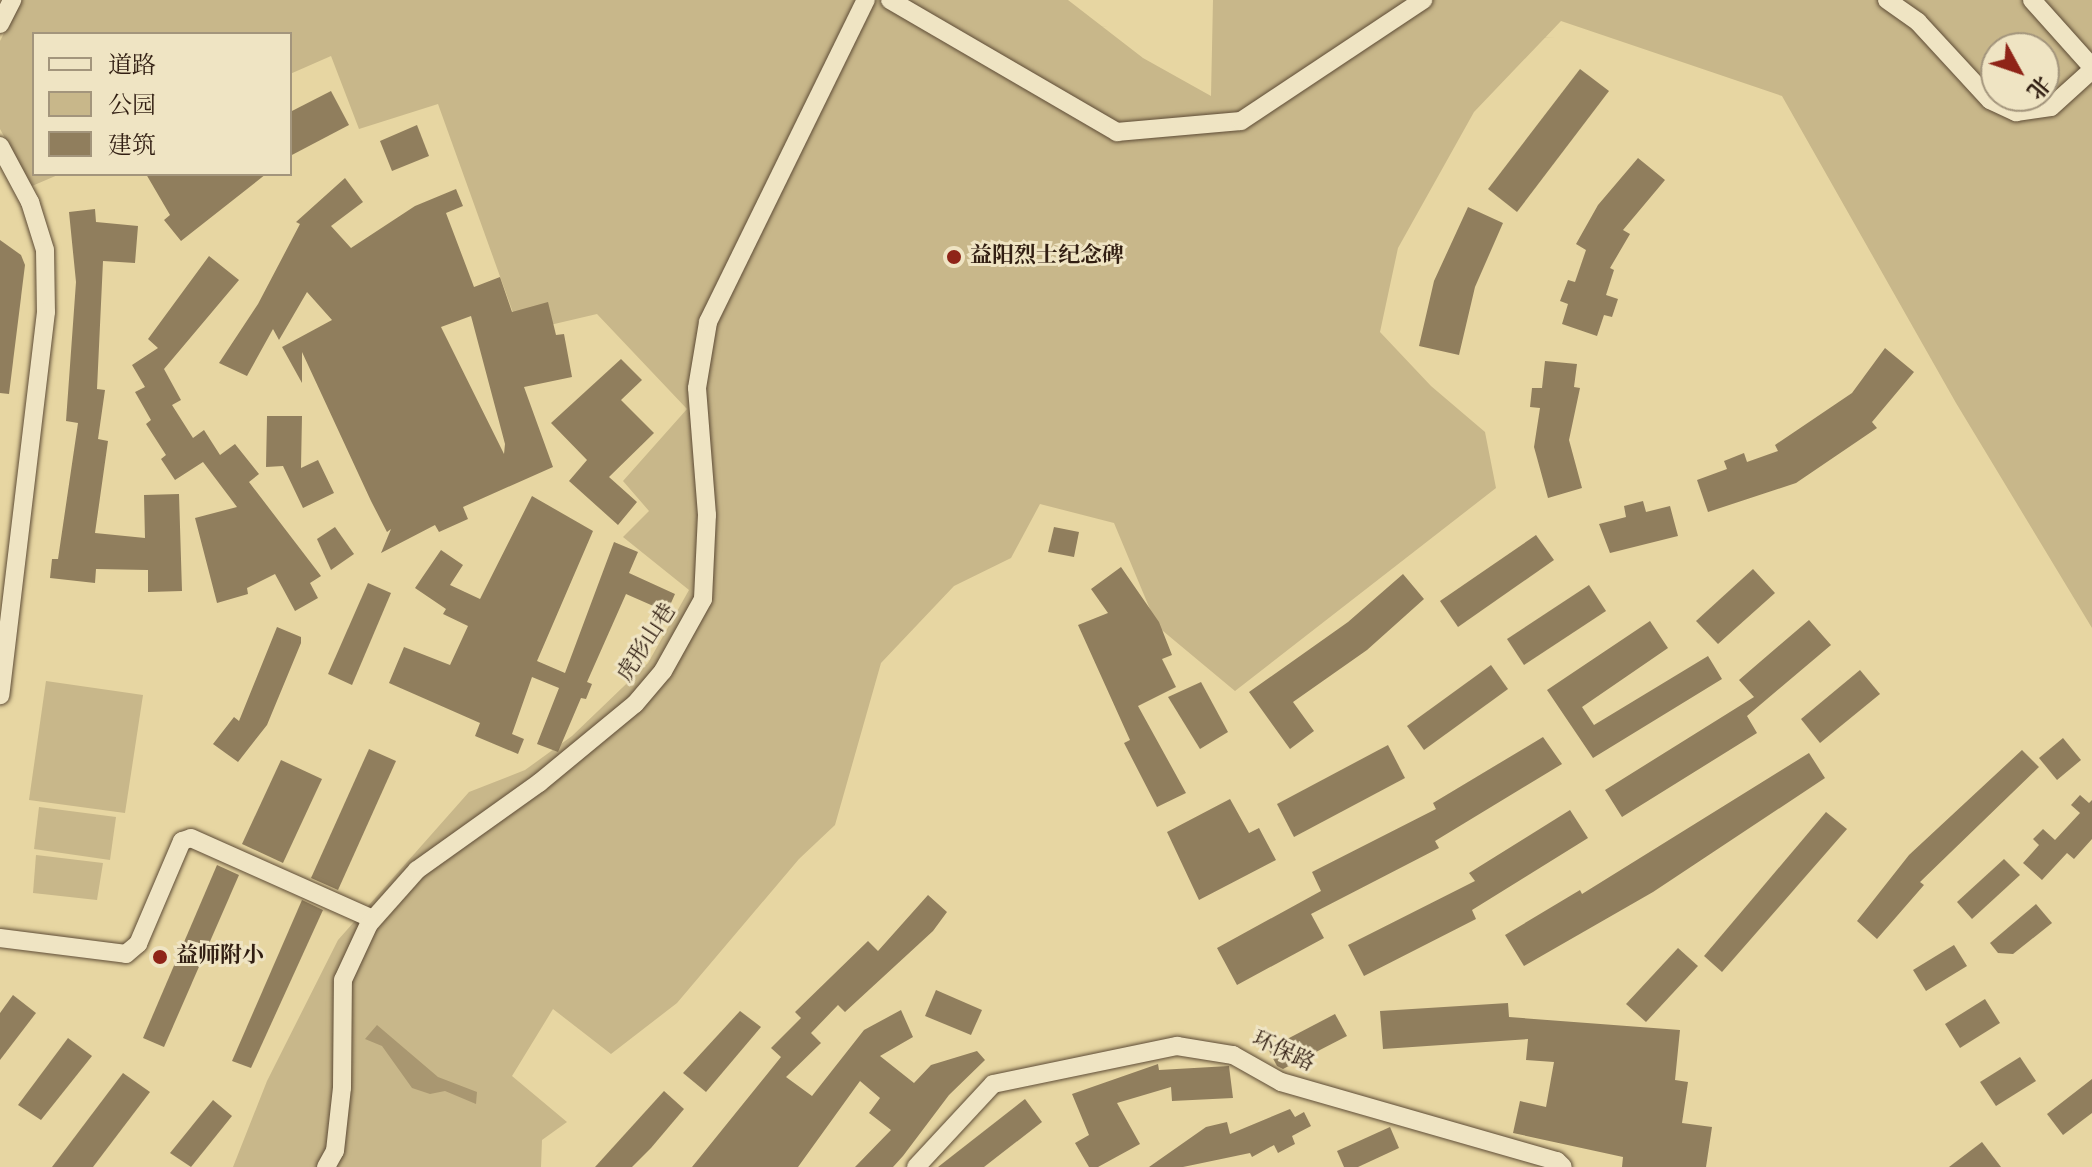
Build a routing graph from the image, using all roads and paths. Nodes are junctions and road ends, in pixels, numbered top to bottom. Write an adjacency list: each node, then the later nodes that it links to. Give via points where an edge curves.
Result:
1 (12, 0): 7 (street)
2 (866, 0): 11 (street, 虎形山巷, via 708,322 697,388 707,515 703,599 663,671 635,704 539,783 417,870)
3 (890, 0): 4 (street, via 1117,132 1241,121)
4 (1423, 0)
5 (1887, 0): 8 (street, via 1918,22 1990,100 2016,112 2051,107)
6 (2032, 0): 8 (street)
7 (0, 24)
8 (2092, 69)
9 (0, 146): 10 (street, via 30,202 45,250 46,312)
10 (0, 695)
11 (373, 919): 12 (street, via 191,838 182,841 138,944 126,954); 13 (street, 虎形山巷, via 343,980 342,1088 335,1151)
12 (0, 938)
13 (326, 1167)
14 (916, 1167): 15 (street, 环保路, via 993,1084 1177,1046 1233,1055 1281,1082 1557,1161)
15 (1563, 1167)

